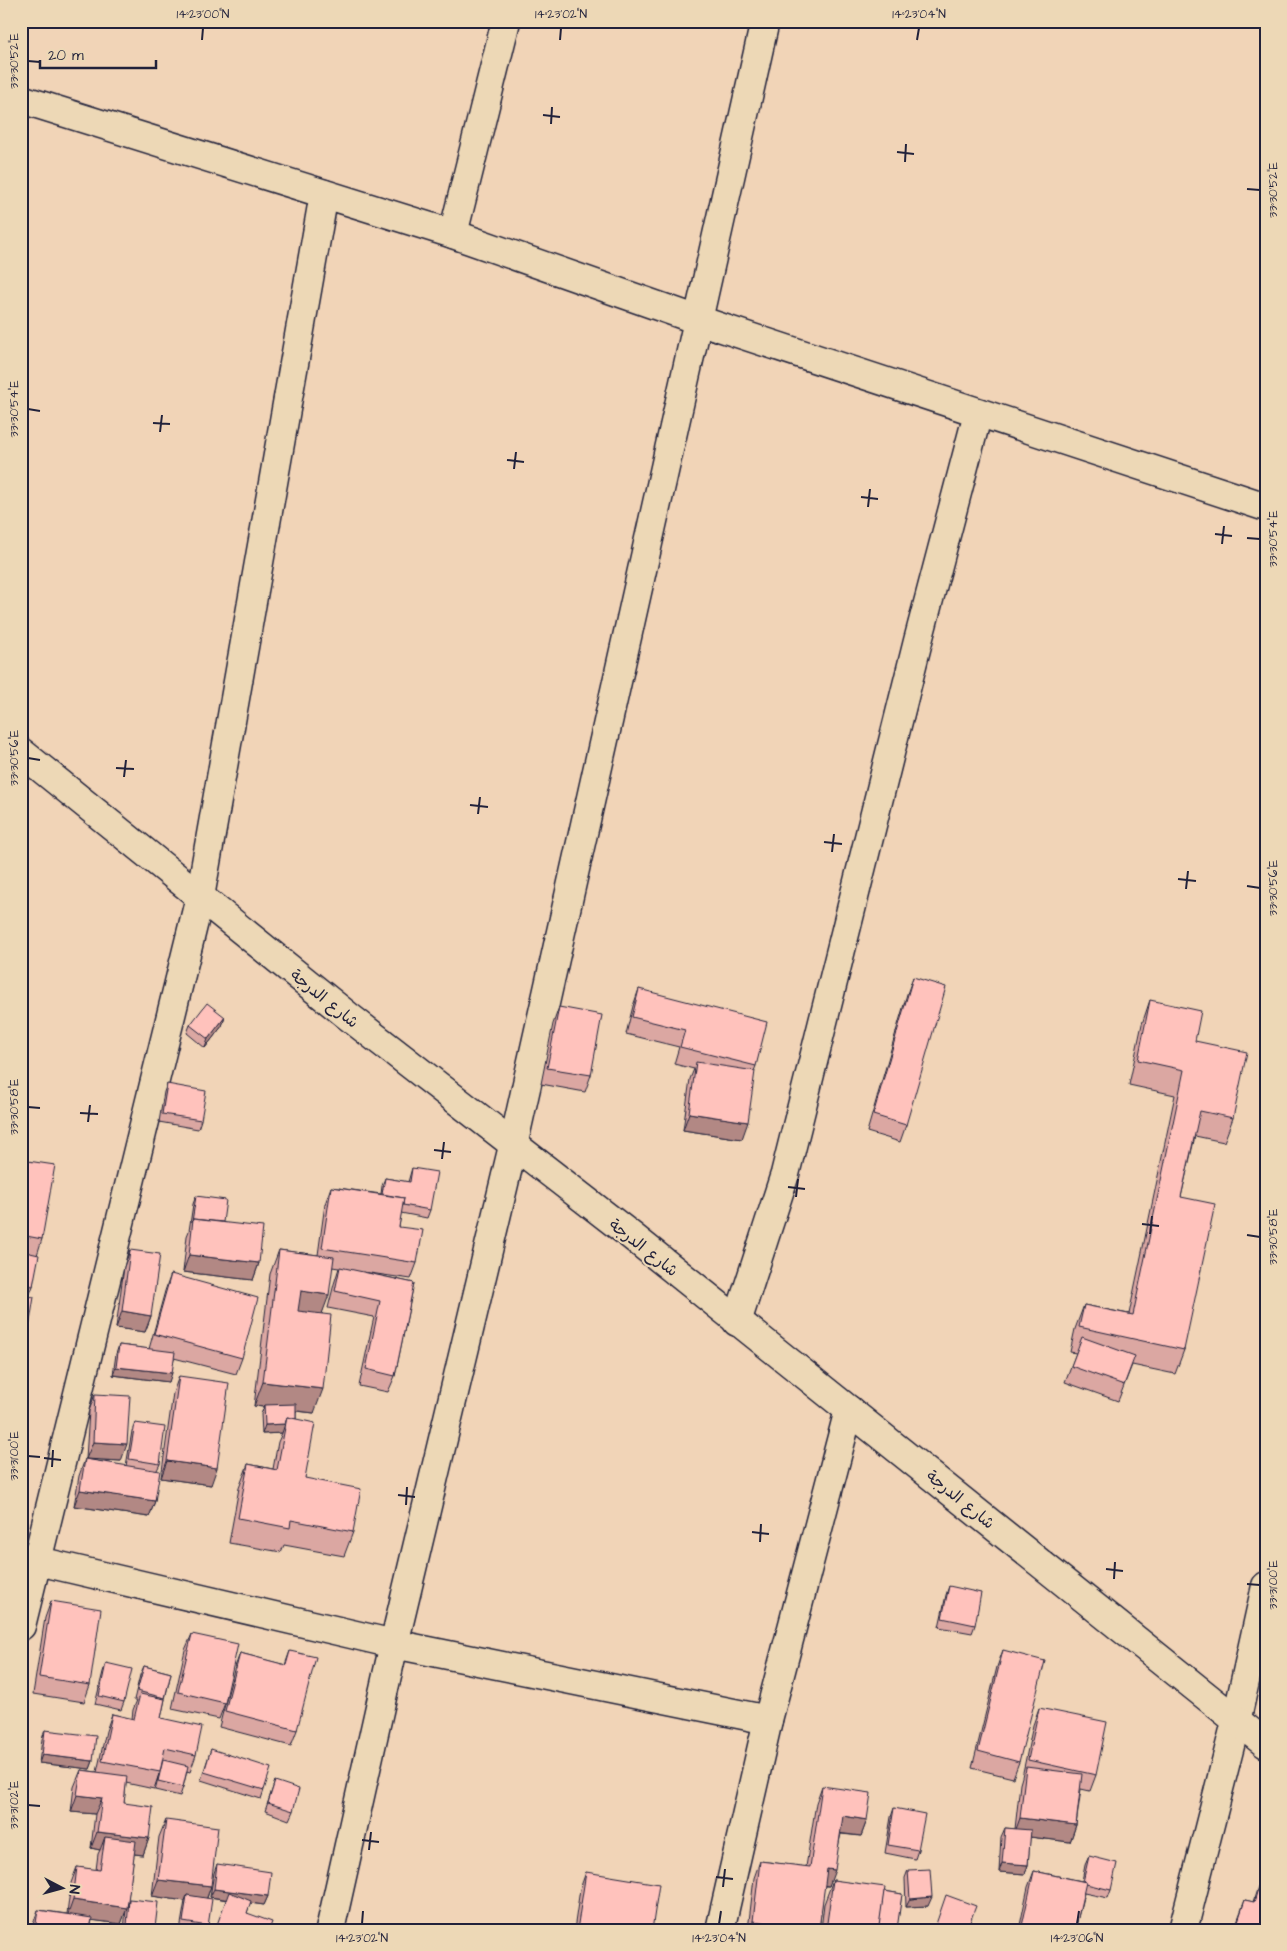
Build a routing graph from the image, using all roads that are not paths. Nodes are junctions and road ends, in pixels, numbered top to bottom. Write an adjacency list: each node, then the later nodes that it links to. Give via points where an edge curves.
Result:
1 (506, 21): 5 (street)
2 (765, 21): 6 (street)
3 (21, 100): 4 (street)
4 (324, 194): 5 (street); 10 (street)
5 (453, 234): 6 (street)
6 (698, 320): 7 (street); 11 (street)
7 (978, 413): 8 (street); 12 (street, via 785,1174)
8 (1266, 507)
9 (21, 752): 10 (street, شارع الدرجة)
10 (200, 897): 11 (street, شارع الدرجة); 14 (street, via 118,1237)
11 (513, 1146): 12 (street, شارع الدرجة, via 633,1237); 17 (street)
12 (737, 1322): 13 (street, شارع الدرجة)
13 (849, 1410): 18 (street); 19 (street, شارع الدرجة)
14 (29, 1558): 16 (street); 17 (street)
15 (1266, 1586): 19 (street)
16 (21, 1626)
17 (394, 1644): 18 (street); 21 (street)
18 (768, 1720): 22 (street)
19 (1236, 1722): 20 (street, شارع الدرجة); 23 (street)
20 (1266, 1744)
21 (330, 1930)
22 (720, 1930)
23 (1184, 1930)

